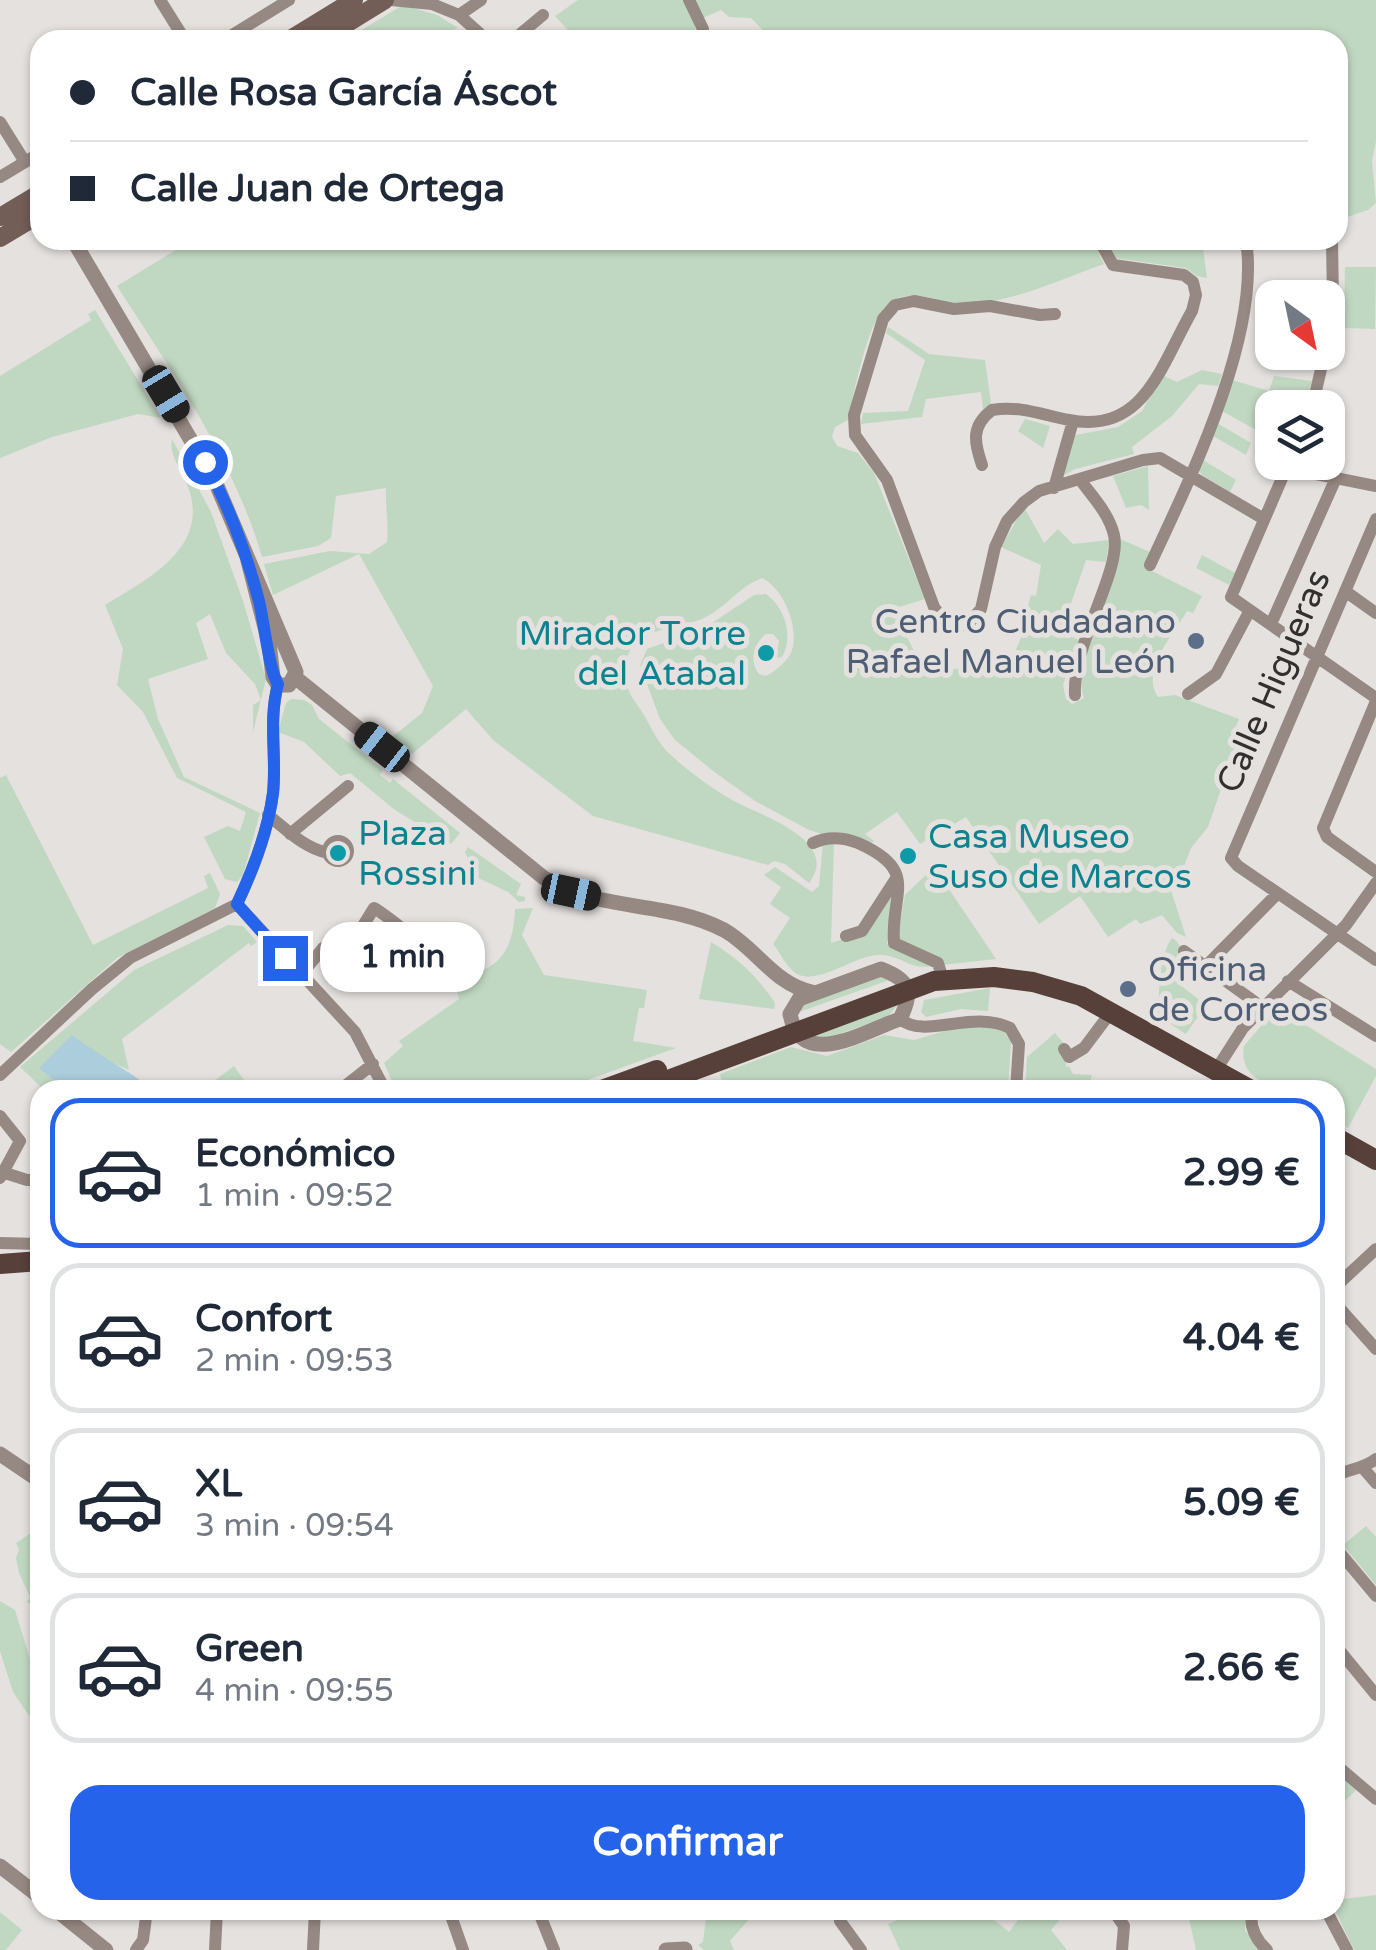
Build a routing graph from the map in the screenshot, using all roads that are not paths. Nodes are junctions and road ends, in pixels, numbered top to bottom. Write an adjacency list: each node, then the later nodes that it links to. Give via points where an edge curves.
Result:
1 (160, 0): 9 (street)
2 (289, 0): 10 (street)
3 (354, 0): 11 (main road)
4 (388, 0): 7 (street, via 432,4); 12 (main road)
5 (481, 0): 7 (street)
6 (689, 0): 15 (street)
7 (459, 16): 13 (street)
8 (543, 16): 14 (street)
9 (179, 30)
10 (240, 30)
11 (305, 30)
12 (337, 30)
13 (475, 30)
14 (526, 30)
15 (703, 30)
16 (0, 122): 18 (street)
17 (30, 159): 18 (street)
18 (25, 162): 19 (street)
19 (0, 177)
20 (30, 199): 21 (main road)
21 (0, 218)
22 (30, 220): 23 (main road)
23 (0, 238)
24 (78, 250): 46 (street, via 216,481)
25 (1104, 250): 30 (street, via 1113,265 1184,275 1196,295 1140,402 1109,422)
26 (1246, 250): 32 (street, via 1247,296 1236,349)
27 (1332, 250): 28 (street)
28 (1332, 280)
29 (1056, 314): 38 (street, via 895,305 882,319 854,415 855,435 887,480 934,607 952,625 969,622 982,609 1007,521 1024,502)
30 (1073, 421): 31 (street, via 1024,409 992,410 975,436); 38 (street)
31 (982, 465)
32 (1192, 476): 36 (street, via 1160,458); 40 (street); 41 (street)
33 (1281, 480): 40 (street)
34 (1335, 480): 45 (street)
35 (1345, 480): 37 (street)
36 (1081, 481): 38 (street); 50 (street, via 1104,512 1115,550 1080,650)
37 (1376, 486)
38 (1054, 488)
39 (1376, 518): 42 (street, Calle Higueras)
40 (1264, 519): 43 (street, via 1232,597)
41 (1150, 566)
42 (1345, 591): 44 (street); 47 (street, Calle Higueras)
43 (1250, 610): 45 (street); 51 (street, via 1216,674)
44 (1376, 613)
45 (1271, 624): 47 (street)
46 (276, 649): 48 (street); 49 (street)
47 (1317, 657): 52 (street); 62 (street, Calle Higueras, via 1231,858)
48 (294, 672): 49 (street, via 281,664); 71 (street, via 544,878 571,892 692,916 751,948)
49 (275, 679): 54 (street)
50 (1075, 694)
51 (1188, 694)
52 (1376, 700): 59 (street, via 1323,828)
53 (348, 786): 56 (street)
54 (268, 815): 55 (street); 56 (street)
55 (264, 832): 56 (street); 63 (street)
56 (290, 834): 58 (street)
57 (812, 844): 60 (street, via 848,839 881,854)
58 (328, 853)
59 (1376, 872)
60 (896, 876): 65 (street, via 862,931); 72 (street, via 894,943 938,963)
61 (1376, 883): 64 (street)
62 (1278, 893): 64 (street, Calle Higueras); 69 (street)
63 (237, 904): 70 (street); 83 (street, via 130,958)
64 (1338, 934): 67 (street, Calle Higueras); 73 (street)
65 (846, 936)
66 (1184, 951): 69 (street)
67 (1376, 960)
68 (461, 966): 70 (street, via 448,965 374,908 342,960 322,948)
69 (1206, 966): 76 (street)
70 (301, 974): 82 (street, via 355,1032)
71 (780, 979): 75 (street); 79 (street)
72 (938, 981): 74 (main road); 77 (main road, via 1032,982)
73 (1288, 981): 76 (street); 80 (street)
74 (906, 987): 75 (street, via 900,976 881,969); 78 (street, via 908,1004); 79 (main road)
75 (812, 992): 79 (street, via 799,998)
76 (1262, 1006): 84 (street)
77 (1111, 1012): 81 (street, via 1084,1048 1068,1057); 84 (main road)
78 (900, 1019): 79 (street, via 825,1046 811,1045); 89 (street, via 917,1028 982,1020 1010,1028 1019,1044)
79 (793, 1021): 87 (main road); 88 (main road)
80 (1376, 1036)
81 (1064, 1049)
82 (373, 1064): 85 (street); 86 (street)
83 (2, 1067)
84 (1216, 1070): 90 (main road)
85 (353, 1080)
86 (380, 1080)
87 (630, 1080)
88 (663, 1080)
89 (1017, 1080)
90 (1234, 1080)
91 (0, 1116): 94 (street, via 20,1141)
92 (1345, 1143): 93 (main road)
93 (1376, 1160)
94 (2, 1176): 95 (street)
95 (30, 1179)
96 (0, 1243): 97 (street)
97 (30, 1244)
98 (1376, 1249): 103 (street)
99 (30, 1262): 100 (main road)
100 (0, 1264)
101 (30, 1274): 102 (main road)
102 (0, 1275)
103 (1345, 1278)
104 (1345, 1313): 105 (street)
105 (1374, 1342)
106 (0, 1454): 110 (street)
107 (1376, 1459): 108 (street)
108 (1363, 1468): 109 (street); 111 (street)
109 (1345, 1472)
110 (30, 1474)
111 (1376, 1483)
112 (1345, 1559): 113 (street)
113 (1376, 1596)
114 (1345, 1657): 115 (street)
115 (1376, 1695)
116 (1345, 1773): 117 (street)
117 (1376, 1799)
118 (0, 1866): 119 (street)
119 (30, 1889)
120 (68, 1920): 130 (street)
121 (146, 1920): 131 (street)
122 (216, 1920): 132 (street)
123 (314, 1920): 133 (street)
124 (452, 1920): 134 (street)
125 (542, 1920): 135 (street)
126 (840, 1920): 138 (street)
127 (1120, 1920): 139 (street)
128 (1251, 1920): 140 (street)
129 (1331, 1920): 141 (street)
130 (106, 1950)
131 (136, 1950)
132 (215, 1950)
133 (313, 1950)
134 (463, 1950)
135 (554, 1950)
136 (666, 1950): 137 (street)
137 (686, 1950)
138 (860, 1950)
139 (1122, 1950)
140 (1268, 1950)
141 (1347, 1950)

